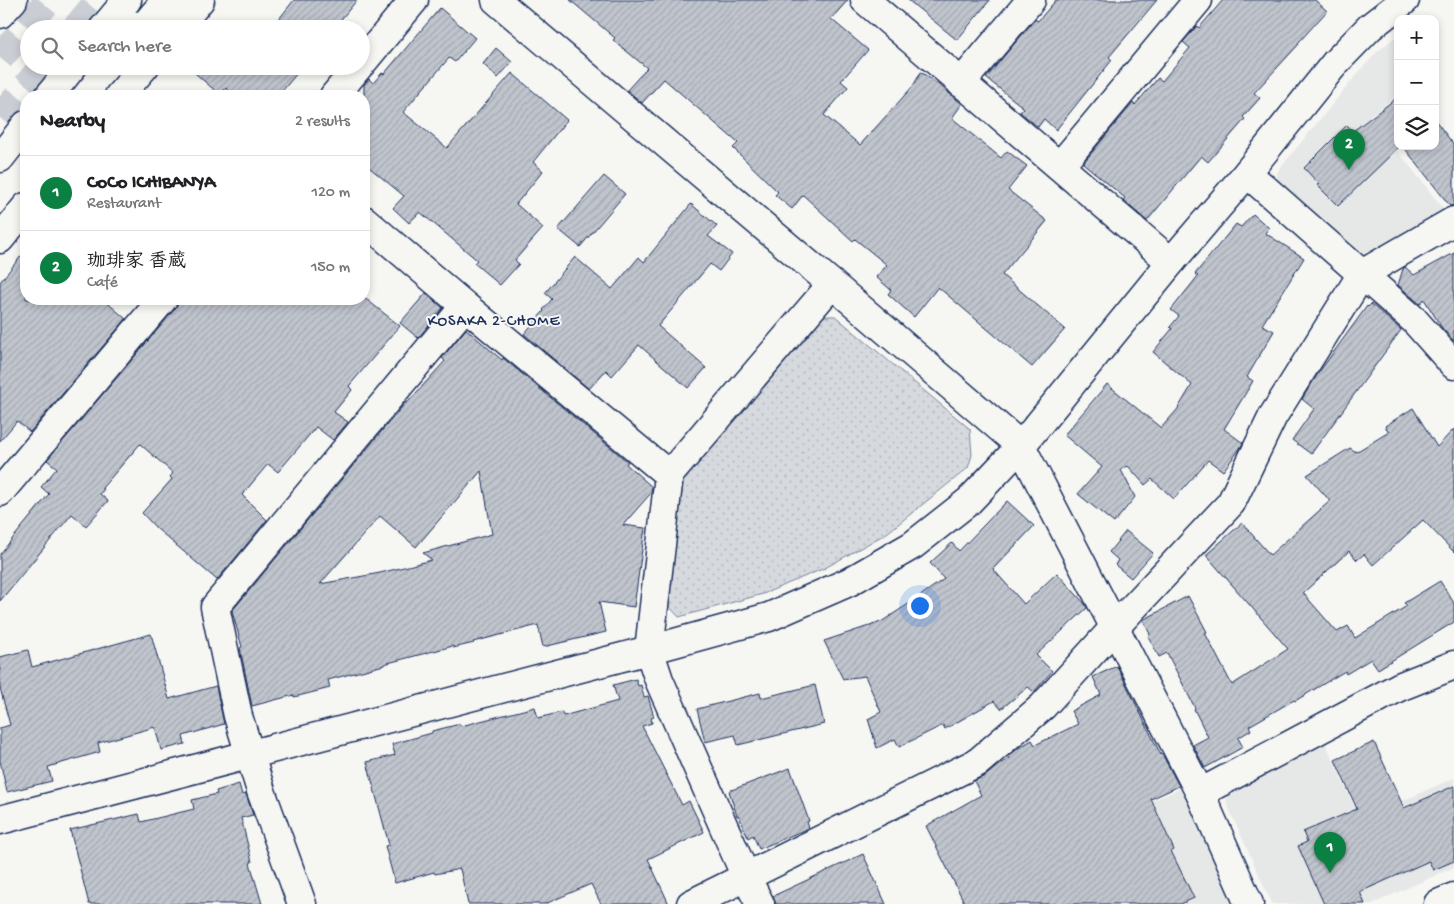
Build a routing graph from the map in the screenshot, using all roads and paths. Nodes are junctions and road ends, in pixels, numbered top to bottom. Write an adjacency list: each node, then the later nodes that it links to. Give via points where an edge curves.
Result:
1 (13, 0): 11 (main road)
2 (127, 0): 12 (main road)
3 (166, 0): 13 (main road)
4 (200, 0): 14 (main road)
5 (414, 0): 15 (main road)
6 (496, 0): 33 (main road)
7 (865, 0): 19 (main road)
8 (1031, 0): 19 (main road)
9 (1198, 0): 25 (main road)
10 (1405, 0): 26 (main road, via 1370,27 1336,62)
11 (0, 14)
12 (110, 20)
13 (149, 20)
14 (183, 20)
15 (370, 53)
16 (66, 75): 20 (main road)
17 (136, 75): 21 (main road)
18 (352, 75): 22 (main road)
19 (962, 83): 25 (main road)
20 (54, 90)
21 (124, 90)
22 (339, 90)
23 (20, 133): 24 (main road)
24 (0, 158)
25 (1060, 166): 31 (main road)
26 (1246, 173): 31 (main road); 32 (main road)
27 (20, 214): 30 (main road)
28 (1454, 222): 32 (main road)
29 (370, 225): 35 (main road)
30 (0, 239)
31 (1171, 262): 37 (main road)
32 (1362, 274): 36 (main road, via 1414,320); 40 (main road, via 1273,416 1231,503)
33 (832, 284): 37 (main road); 38 (main road)
34 (159, 305): 39 (main road)
35 (465, 306): 38 (main road); 43 (main road, via 215,607 238,716)
36 (1454, 364)
37 (1021, 446): 40 (main road); 41 (main road, via 969,500 913,545 849,582 769,617)
38 (668, 475): 41 (main road)
39 (0, 492)
40 (1115, 627): 44 (main road); 46 (main road, via 1043,706 978,762)
41 (649, 650): 43 (main road); 46 (main road, via 659,680)
42 (1454, 665): 44 (main road, via 1399,687)
43 (250, 755): 45 (main road); 48 (main road)
44 (1200, 793): 51 (main road)
45 (0, 820)
46 (746, 877): 49 (main road); 50 (main road)
47 (1454, 897): 52 (main road)
48 (302, 904)
49 (692, 904)
50 (760, 904)
51 (1249, 904)
52 (1438, 904)

